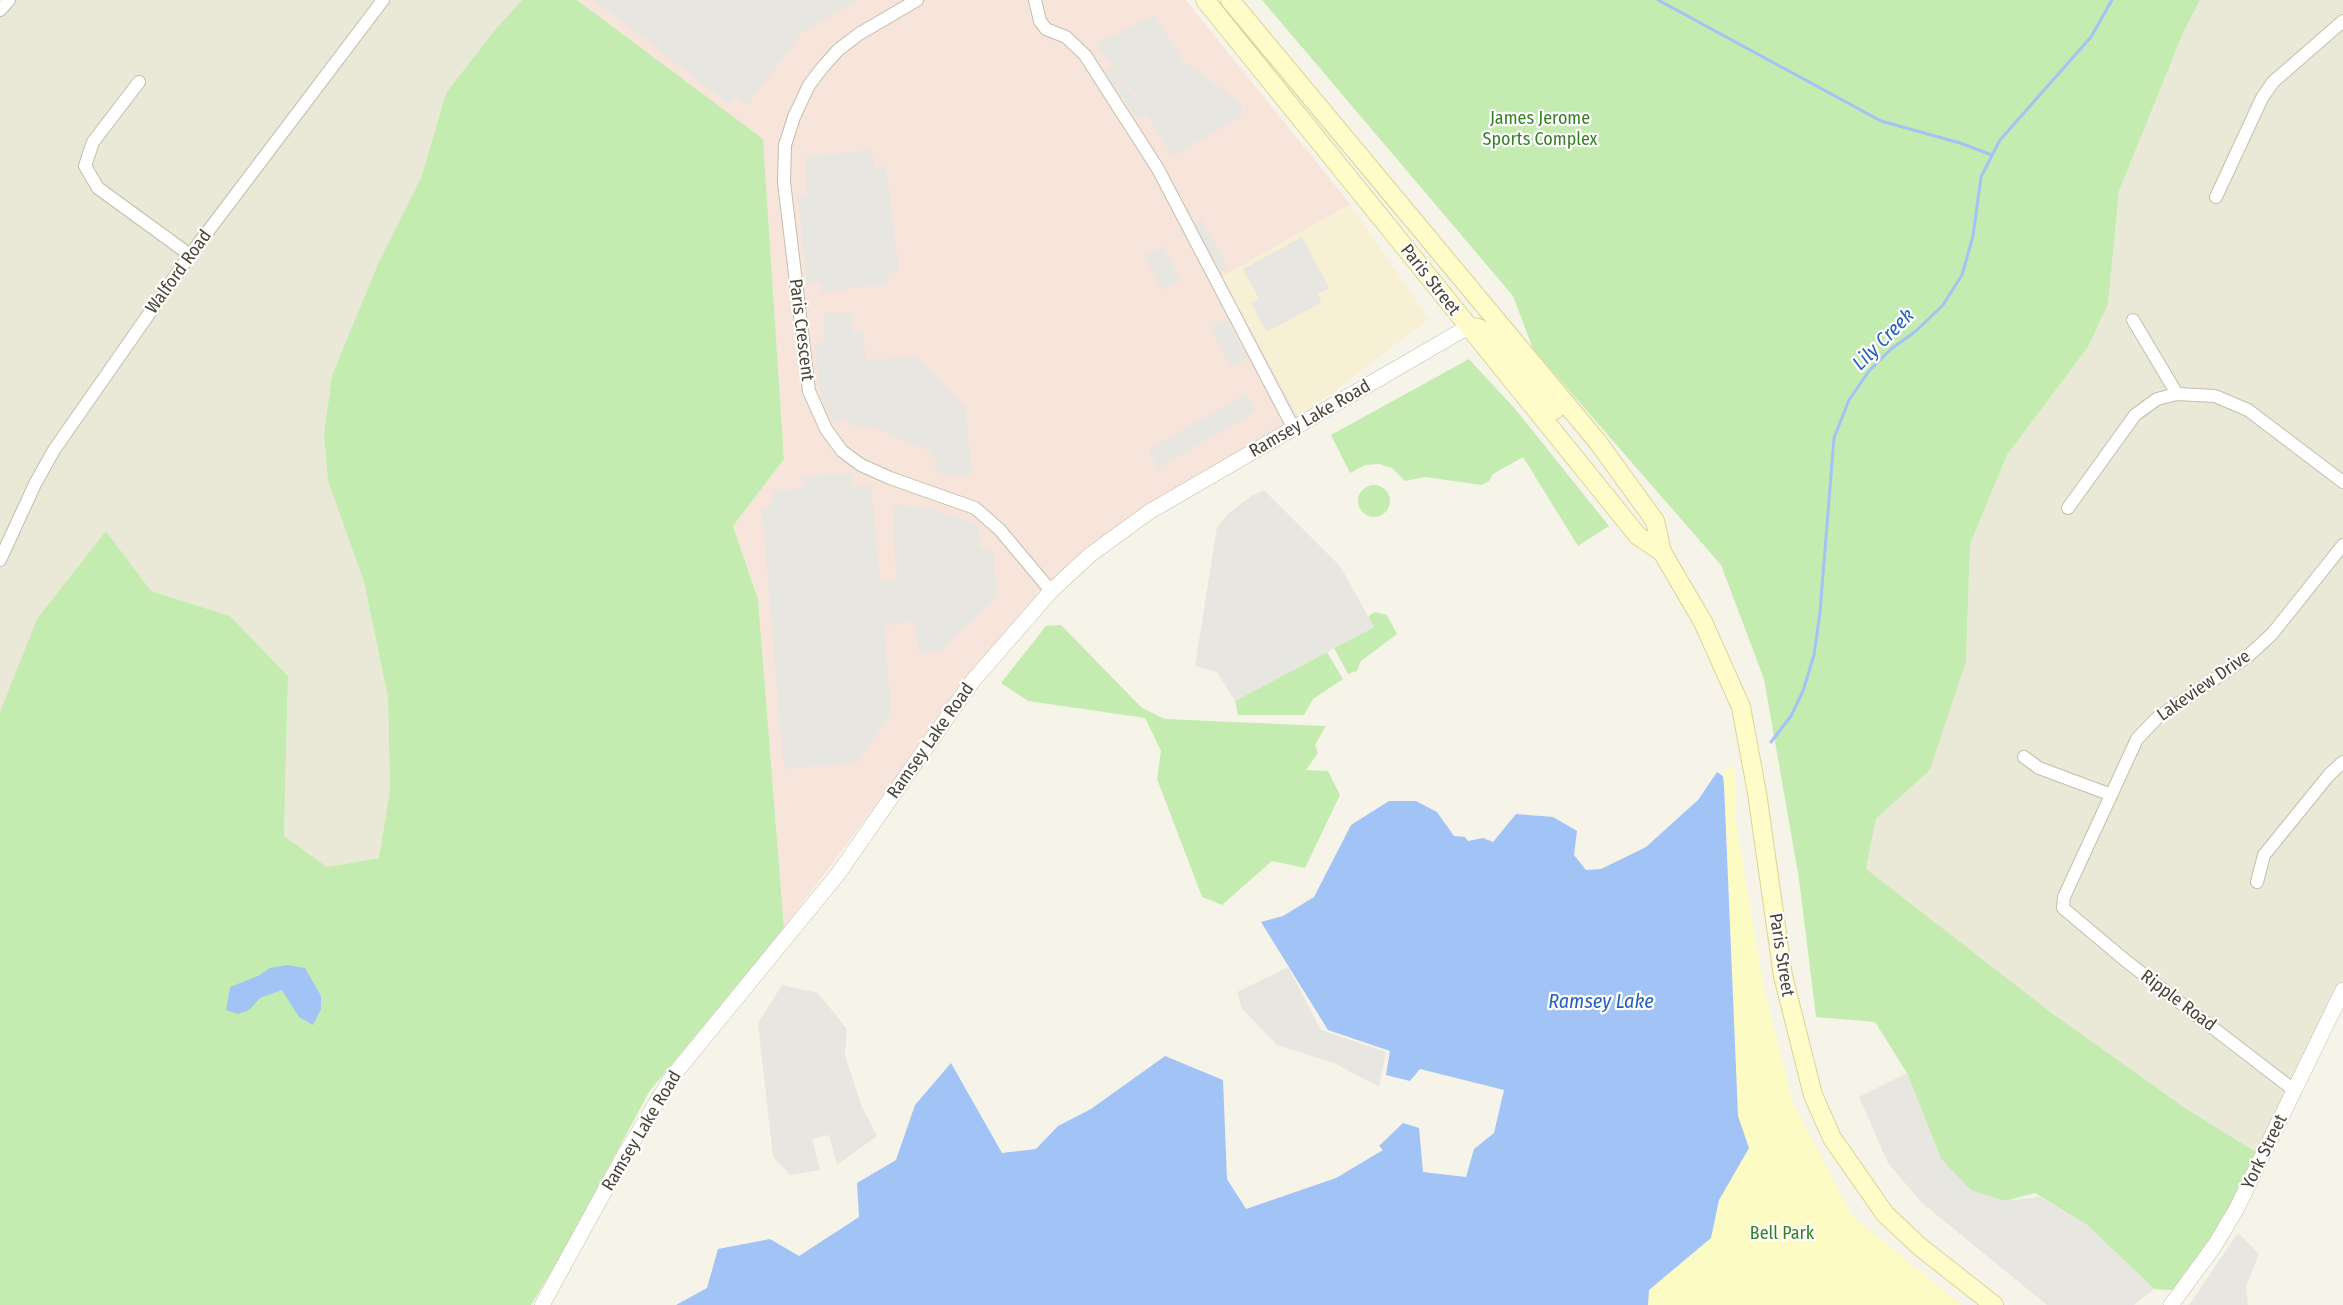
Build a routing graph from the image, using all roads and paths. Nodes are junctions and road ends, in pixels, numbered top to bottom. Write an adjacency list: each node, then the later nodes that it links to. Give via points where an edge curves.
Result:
1 (9, 0): 7 (street)
2 (383, 0): 11 (street, Walford Road)
3 (917, 0): 23 (street, Paris Crescent, via 838,50 808,85 785,145 784,182 809,391 826,429 842,451 890,478 975,508 1000,530)
4 (1035, 0): 16 (street, via 1040,21 1046,29 1071,40 1085,55 1158,169)
5 (1205, 0): 14 (main road, Paris Street)
6 (1230, 0): 12 (main road, Paris Street)
7 (0, 10)
8 (2343, 21): 10 (street, via 2268,90)
9 (139, 82): 11 (street, via 93,142 85,166 98,188)
10 (2216, 197)
11 (190, 255): 22 (street, Walford Road, via 54,450)
12 (1472, 290): 14 (main road, via 1476,306); 19 (main road, Paris Street, via 1618,468)
13 (2133, 320): 15 (street)
14 (1468, 327): 16 (street, Ramsey Lake Road); 19 (main road, via 1493,337); 21 (main road, Paris Street, via 1638,536)
15 (2177, 394): 17 (street, via 2215,396 2248,410); 18 (street, via 2157,399 2136,415)
16 (1294, 429): 23 (street, Ramsey Lake Road, via 1149,512 1090,555)
17 (2343, 482)
18 (2068, 508)
19 (1655, 521): 21 (main road, Paris Street)
20 (2343, 546): 26 (street, Lakeview Drive, via 2272,634 2247,657 2157,717 2137,739)
21 (1662, 552): 32 (main road, Paris Street, via 1703,622 1741,707 1783,976 1813,1095 1832,1138 1885,1214)
22 (0, 560)
23 (1051, 591): 31 (street, Ramsey Lake Road, via 970,683 838,873 672,1077)
24 (2024, 757): 26 (street, via 2039,768)
25 (2343, 762): 27 (street, via 2264,855)
26 (2109, 794): 28 (street, Lakeview Drive, via 2064,897)
27 (2257, 882)
28 (2063, 908): 30 (street, Ripple Road)
29 (2343, 990): 30 (street, York Street)
30 (2295, 1091): 33 (street, York Street, via 2237,1208)
31 (542, 1305)
32 (1994, 1305)
33 (2171, 1305)

